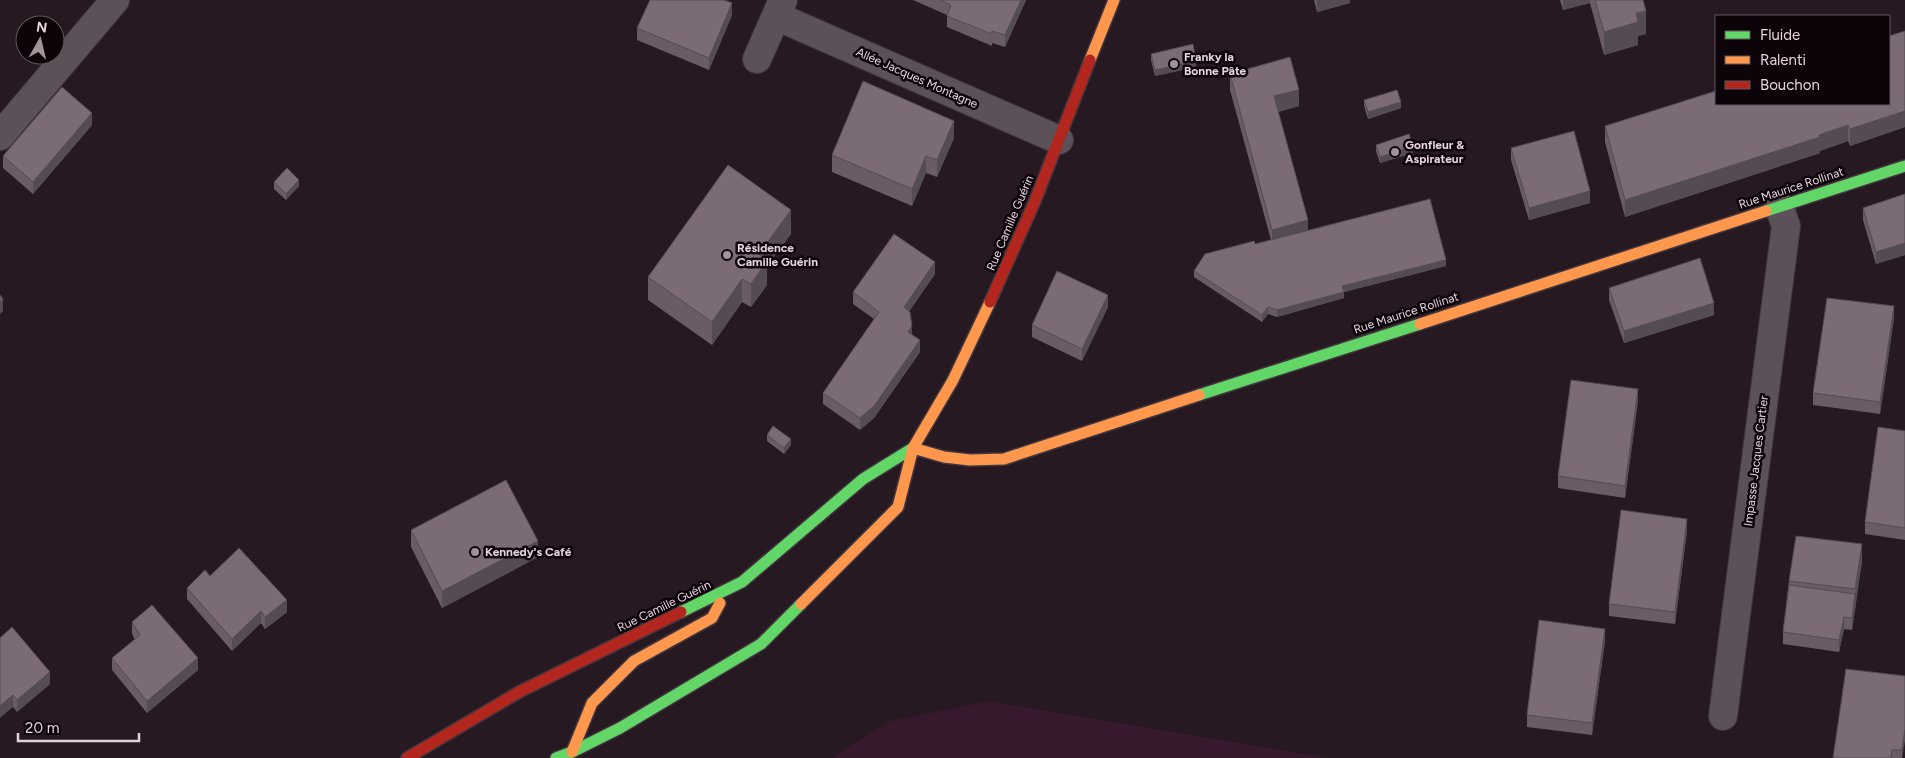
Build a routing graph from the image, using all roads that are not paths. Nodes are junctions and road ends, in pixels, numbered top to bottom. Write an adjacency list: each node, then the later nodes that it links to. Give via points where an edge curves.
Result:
1 (115, 0): 5 (street)
2 (1114, 0): 6 (main road, Rue Camille Guérin)
3 (780, 8): 4 (street, Allée Jacques Montagne); 6 (street, Allée Jacques Montagne)
4 (757, 59)
5 (0, 136)
6 (1059, 140): 9 (main road, Rue Camille Guérin, via 1035,201 953,380)
7 (1905, 166): 8 (main road, Rue Maurice Rollinat)
8 (1779, 206): 9 (main road, Rue Maurice Rollinat, via 1004,459 944,458); 11 (street, Impasse Jacques Cartier, via 1786,226)
9 (913, 448): 10 (main road, Rue Camille Guérin, via 863,479 742,582); 12 (main road, Rue Camille Guérin, via 898,507 761,644 620,728)
10 (727, 590): 12 (main road, via 712,618 634,661 592,703); 13 (main road, Rue Camille Guérin, via 519,692)
11 (1723, 716)
12 (572, 752): 14 (main road, Rue Camille Guérin)
13 (407, 758)
14 (556, 758)

